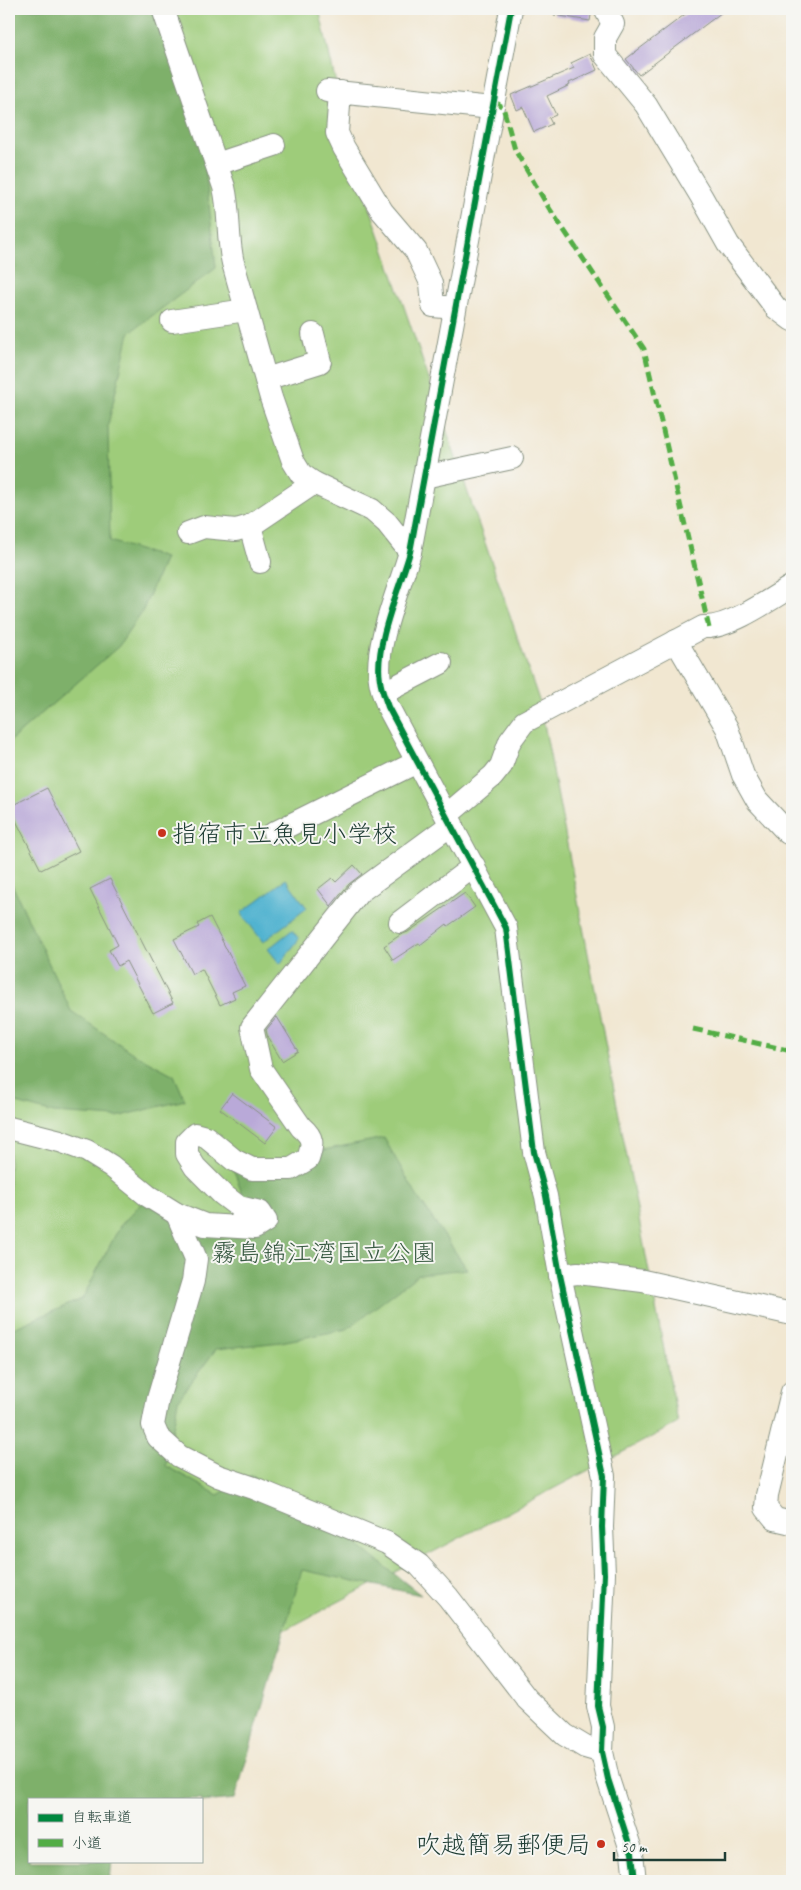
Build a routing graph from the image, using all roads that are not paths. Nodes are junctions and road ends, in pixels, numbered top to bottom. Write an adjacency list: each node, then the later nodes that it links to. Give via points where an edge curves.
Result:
1 (163, 9): 6 (street)
2 (510, 9): 4 (street)
3 (605, 9): 9 (street, via 613,24 605,38 605,55 646,105 728,244 776,308)
4 (492, 108): 7 (street); 7 (street, via 333,92 337,133 344,148 382,211 416,251 431,283 433,306)
5 (274, 145): 6 (street)
6 (217, 164): 8 (street, via 228,203 231,254)
7 (455, 308): 14 (street)
8 (246, 310): 10 (street); 12 (street)
9 (792, 320)
10 (172, 321)
11 (313, 334): 12 (street, via 320,362)
12 (266, 379): 15 (street, via 293,461)
13 (512, 458): 14 (street)
14 (424, 477): 18 (street)
15 (314, 483): 16 (street); 18 (street, via 372,510 388,523)
16 (250, 526): 17 (street, via 236,530 204,527); 19 (street)
17 (188, 533)
18 (410, 552): 23 (street, via 380,655)
19 (260, 562)
20 (792, 586): 21 (street, via 739,618 703,627)
21 (676, 642): 25 (street, via 524,722 510,741 501,766); 27 (street, via 727,728 743,775 758,800)
22 (441, 662): 23 (street)
23 (383, 693): 24 (street)
24 (417, 762): 25 (street); 26 (street)
25 (449, 819): 28 (street); 31 (street, via 359,892 252,1027 261,1068 309,1134 313,1145 308,1159 291,1169 252,1169 234,1160 206,1137 195,1134 187,1142 187,1154 195,1167 239,1207 260,1212 266,1221 255,1228 205,1225)
26 (274, 833)
27 (792, 834)
28 (474, 866): 29 (street); 32 (street, via 506,928 534,1152 546,1196)
29 (400, 922)
30 (9, 1128): 31 (street, via 87,1151)
31 (177, 1214): 36 (street, via 196,1259 193,1281 158,1399 153,1426 158,1436 179,1456 218,1476 387,1543 419,1565 527,1699 565,1735 585,1747)
32 (560, 1275): 33 (street, via 578,1273 643,1281); 36 (street, via 604,1476 604,1574 598,1706)
33 (792, 1314)
34 (792, 1392): 35 (street, via 766,1495 766,1508 774,1519)
35 (792, 1523)
36 (602, 1752): 37 (street, via 632,1852)
37 (635, 1881)

